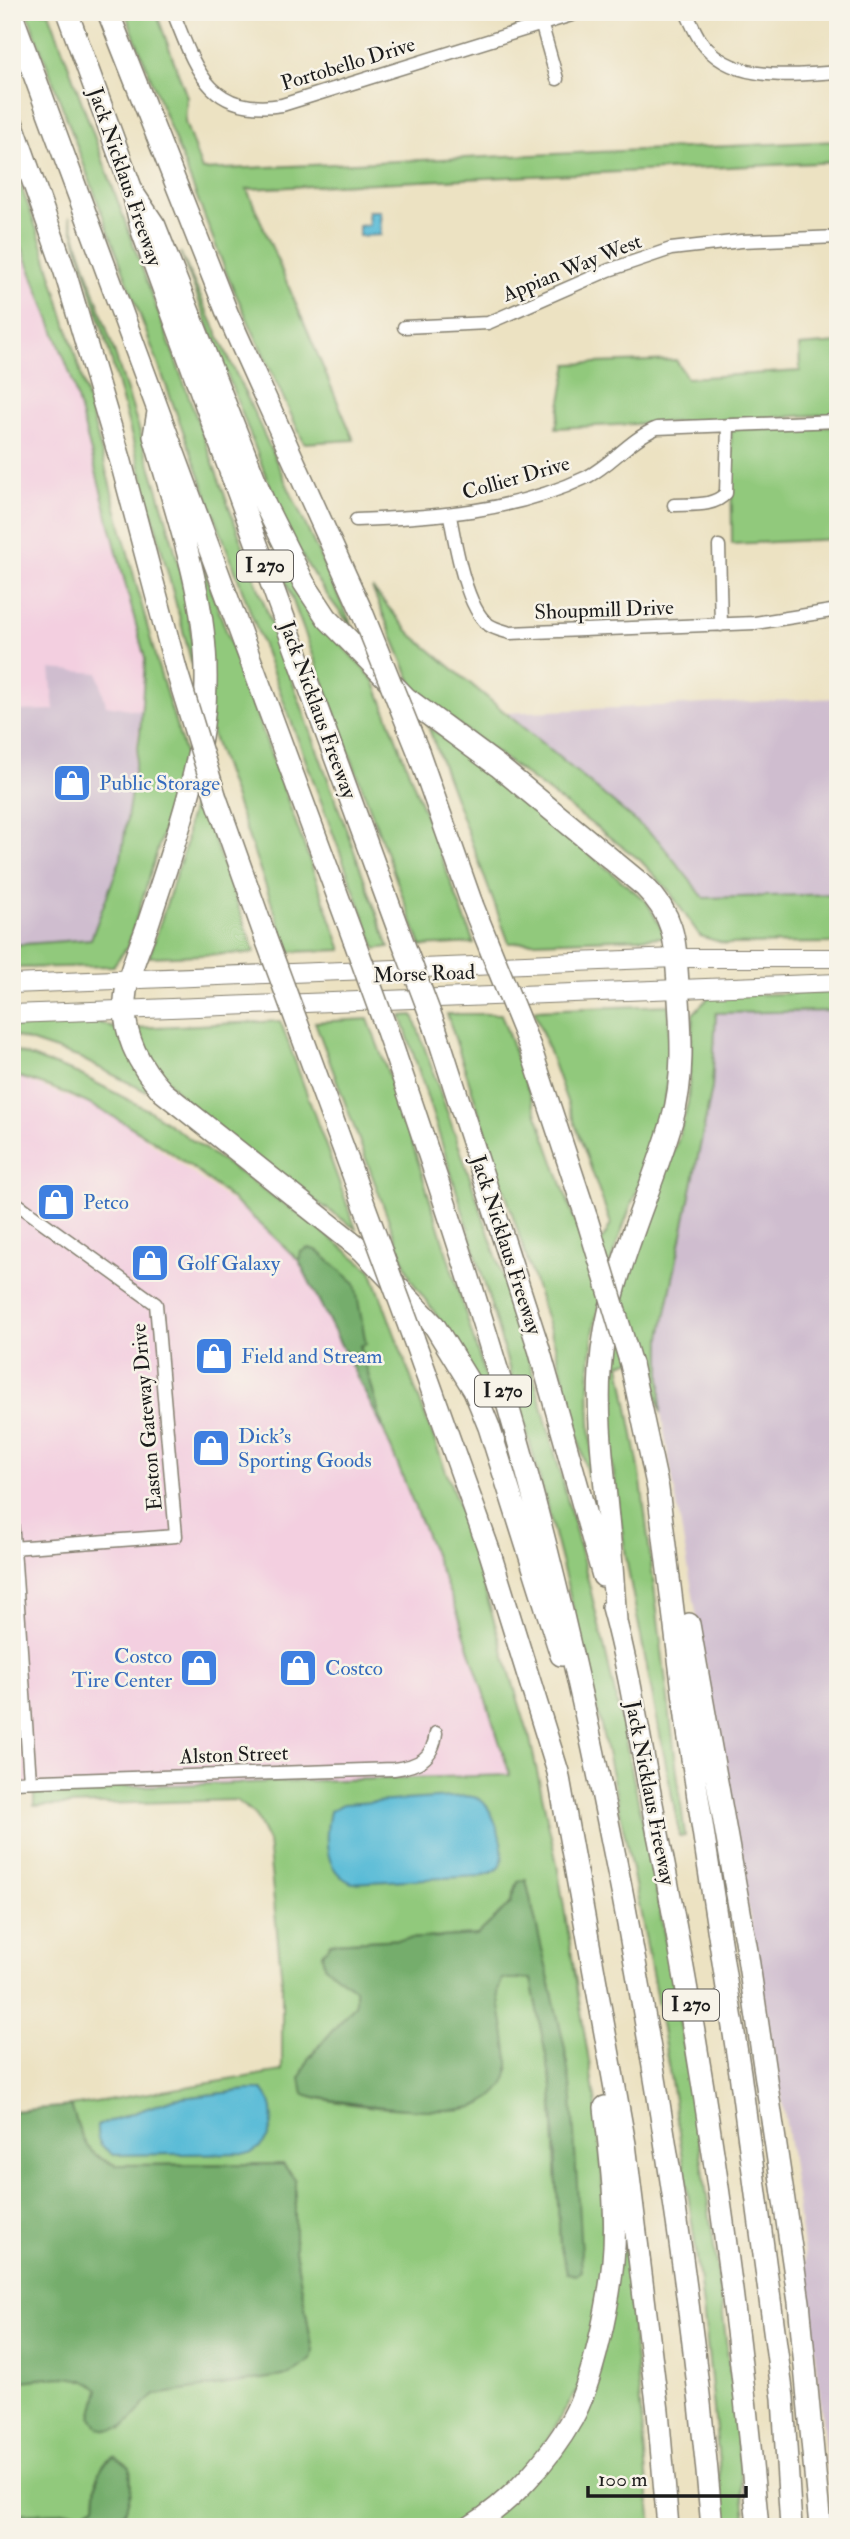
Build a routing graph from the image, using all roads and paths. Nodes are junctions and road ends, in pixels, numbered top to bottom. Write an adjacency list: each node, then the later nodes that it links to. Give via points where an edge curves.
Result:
1 (67, 12): 11 (highway, Jack Nicklaus Freeway / I 270)
2 (108, 12): 32 (highway, bridge, via 228,315 362,612 530,1047 631,1364)
3 (173, 12): 7 (street, Portobello Drive, via 204,81 216,93 248,107 282,105)
4 (581, 12): 7 (street, Portobello Drive)
5 (686, 12): 8 (street, via 702,43 735,68 775,75)
6 (12, 15): 14 (highway, I 270)
7 (540, 18): 9 (street)
8 (838, 72)
9 (557, 79)
10 (12, 122): 40 (highway, bridge, via 65,272 216,798 490,1553 558,1772)
11 (133, 193): 23 (highway, via 155,226 270,515 327,618 406,698 646,887 672,925); 35 (highway, Jack Nicklaus Freeway / I 270, bridge, via 142,231 435,1027 539,1349)
12 (838, 237): 13 (street, Appian Way West, via 671,249 608,270 488,323)
13 (404, 327)
14 (158, 412): 25 (highway, via 154,436 200,612 205,702 192,778); 37 (highway, I 270, bridge, via 386,1028 469,1274 521,1449)
15 (838, 421): 16 (street, Collier Drive)
16 (728, 425): 17 (street, via 726,493 710,503); 18 (street, Collier Drive, via 657,428 642,434 589,476 499,507)
17 (674, 506)
18 (450, 516): 19 (street, Collier Drive); 22 (street, Shoupmill Drive, via 474,606 488,625 510,634)
19 (356, 520)
20 (719, 546): 22 (street)
21 (838, 610): 22 (street, Shoupmill Drive)
22 (721, 625)
23 (676, 958): 24 (main road, Morse Road); 25 (main road, Morse Road); 28 (highway)
24 (838, 958)
25 (130, 980): 27 (main road, Morse Road); 29 (highway)
26 (838, 983): 28 (main road, Morse Road)
27 (12, 984)
28 (678, 987): 29 (main road, Morse Road); 35 (highway, via 681,1072 677,1097 610,1308 600,1371 599,1422)
29 (127, 1008): 30 (main road, Morse Road); 37 (highway, via 136,1057 163,1092 362,1250 407,1294 455,1356 489,1427)
30 (12, 1014)
31 (12, 1200): 34 (street, Easton Gateway Drive, via 156,1304 176,1536)
32 (658, 1489): 45 (highway, via 783,2398); 46 (highway, via 682,1585 747,1951 799,2302)
33 (12, 1519): 34 (street)
34 (13, 1547): 38 (street)
35 (616, 1620): 44 (highway, Jack Nicklaus Freeway / I 270, via 706,2096 731,2272)
36 (436, 1733): 38 (street, Alston Street, via 434,1749 425,1759 404,1768)
37 (596, 1761): 43 (highway, I 270, via 665,2127 691,2313)
38 (30, 1781): 39 (street, Alston Street)
39 (12, 1782)
40 (592, 1969): 41 (highway, via 613,2194 613,2259 604,2316 572,2418 517,2488 490,2515); 42 (highway, via 625,2144)
41 (470, 2527)
42 (668, 2527)
43 (712, 2527)
44 (758, 2527)
45 (791, 2527)
46 (820, 2527)

